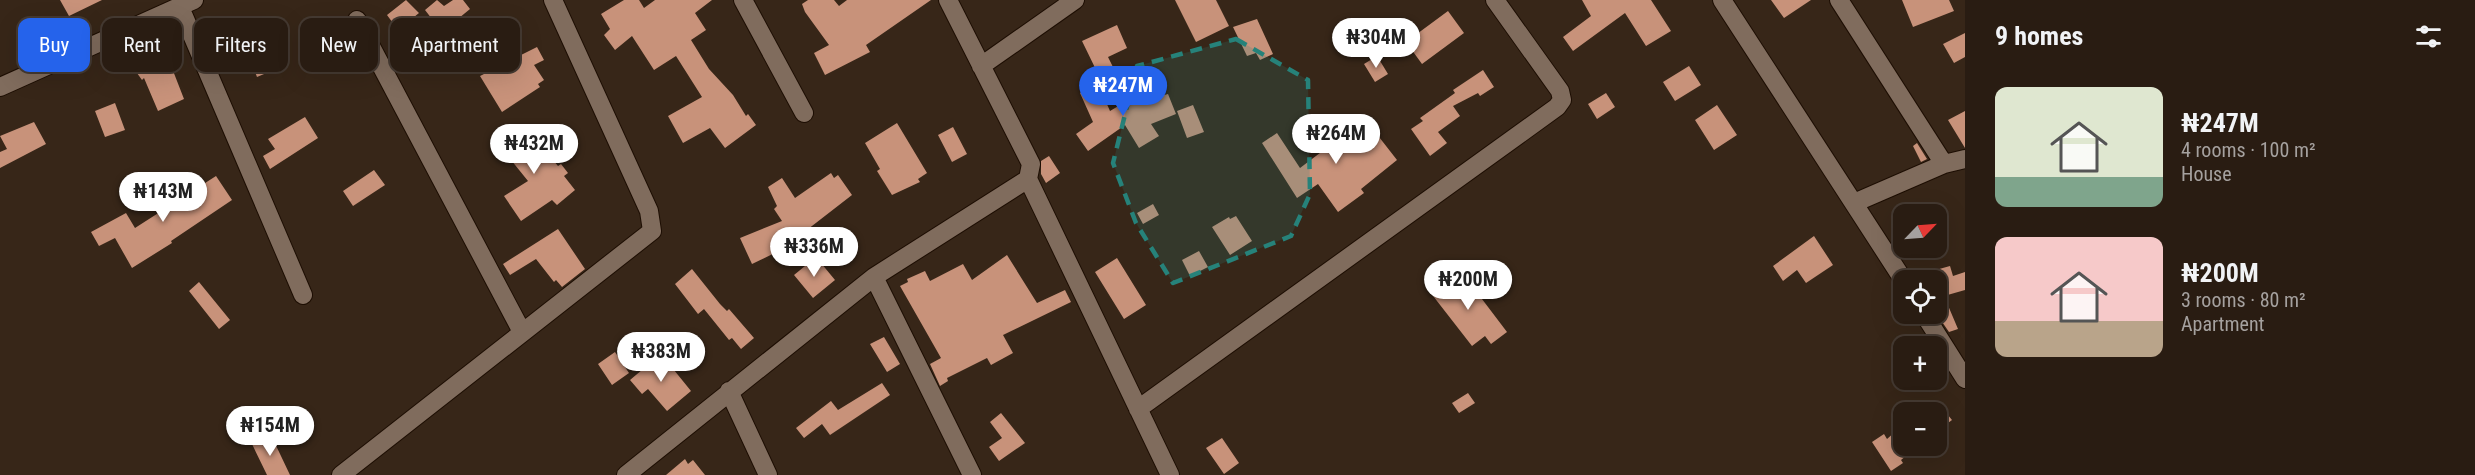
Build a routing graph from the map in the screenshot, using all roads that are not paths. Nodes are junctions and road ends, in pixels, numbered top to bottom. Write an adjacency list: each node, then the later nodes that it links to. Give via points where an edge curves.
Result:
1 (553, 0): 21 (street, via 649,211 652,231)
2 (743, 0): 12 (street)
3 (948, 0): 10 (street)
4 (1075, 0): 10 (street)
5 (1495, 0): 24 (street, via 1560,92 1562,100 1557,107)
6 (1722, 0): 16 (street)
7 (1839, 0): 14 (street)
8 (187, 4): 11 (street); 19 (street)
9 (378, 60): 21 (street)
10 (981, 66): 15 (street, via 1031,164)
11 (0, 87)
12 (804, 113)
13 (1965, 159): 14 (street)
14 (1944, 164): 16 (street)
15 (1028, 179): 18 (street); 24 (street)
16 (1854, 202): 17 (street)
17 (1896, 270)
18 (874, 277): 23 (street); 28 (street)
19 (303, 294)
20 (1930, 324): 22 (street)
21 (522, 333): 25 (street)
22 (1965, 379)
23 (729, 392): 26 (street); 27 (street)
24 (1138, 409): 29 (street)
25 (341, 475)
26 (626, 475)
27 (768, 475)
28 (972, 475)
29 (1170, 475)

